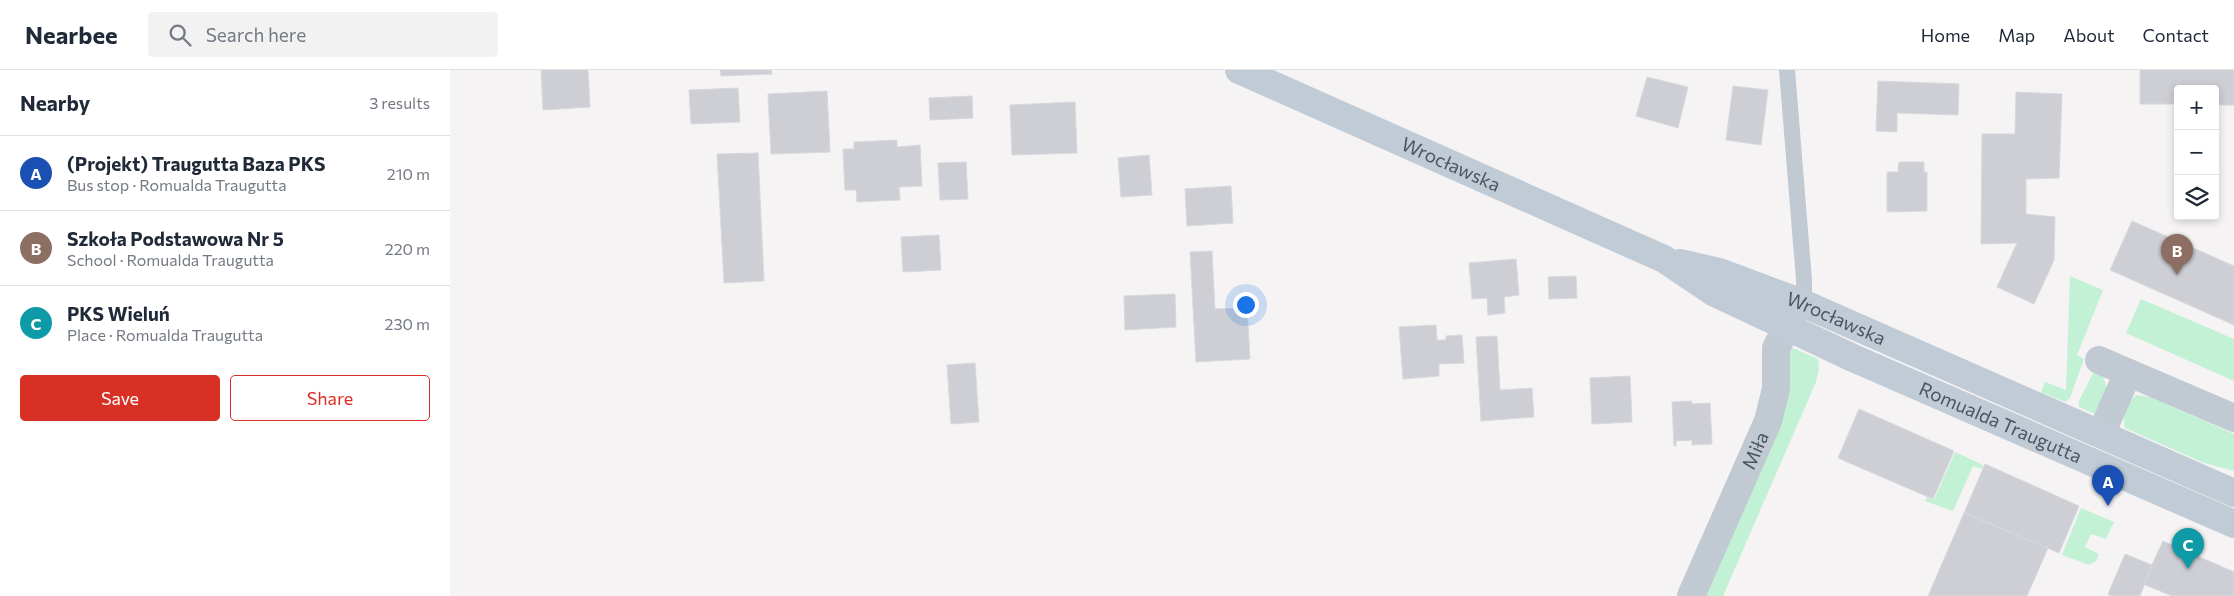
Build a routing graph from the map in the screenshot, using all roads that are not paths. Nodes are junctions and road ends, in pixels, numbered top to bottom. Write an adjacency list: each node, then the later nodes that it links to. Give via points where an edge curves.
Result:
1 (1239, 70): 3 (street, Wrocławska)
2 (1787, 70): 4 (lane, via 1804,280 1804,294)
3 (1664, 260): 4 (street, Wrocławska, via 1719,272); 5 (street, Wrocławska, via 1712,292)
4 (1800, 302): 5 (street, Miła); 8 (street, Wrocławska)
5 (1787, 326): 6 (street, Wrocławska); 14 (street, Miła, via 1776,348 1776,389 1768,421)
6 (1822, 343): 13 (street, Romualda Traugutta)
7 (2099, 360): 9 (street)
8 (1948, 367): 11 (street, Romualda Traugutta)
9 (2128, 373): 10 (street); 11 (street)
10 (2234, 418)
11 (2101, 434): 12 (street, Romualda Traugutta)
12 (2234, 493)
13 (2234, 524)
14 (1691, 596)

